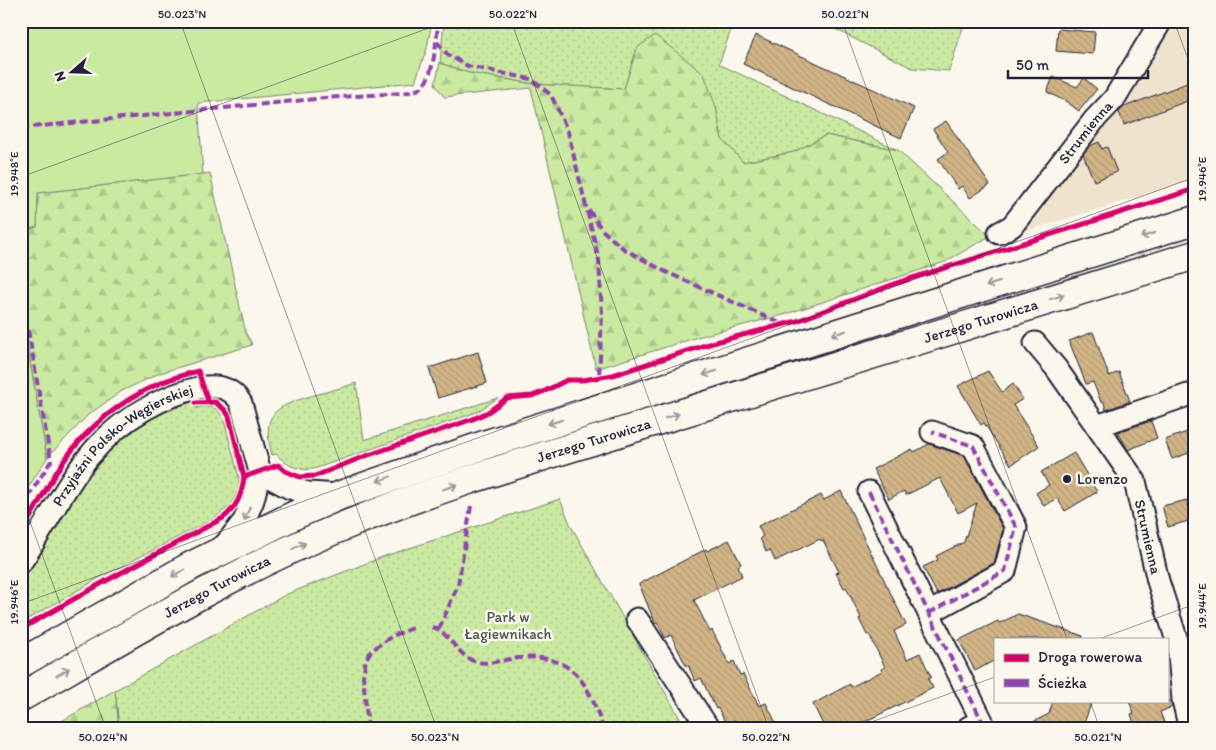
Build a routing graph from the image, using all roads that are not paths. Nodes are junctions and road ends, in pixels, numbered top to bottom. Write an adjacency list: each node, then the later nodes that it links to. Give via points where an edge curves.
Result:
1 (1161, 21): 3 (street, Strumienna, via 1114,99 1012,226)
2 (1195, 220): 11 (main road, Jerzego Turowicza, one-way to 11, via 490,442)
3 (999, 233)
4 (1195, 255): 17 (main road, Jerzego Turowicza, one-way to 4, via 252,568 368,516 537,458)
5 (1035, 343): 7 (street, Strumienna)
6 (1188, 395): 7 (street)
7 (1097, 426): 20 (street, Strumienna, via 1135,482 1158,581 1178,644 1183,700)
8 (932, 432): 14 (street, via 974,446 1016,527 1005,570)
9 (260, 472): 11 (street, via 290,488 308,493); 12 (street, Przyjaźni Polsko-Węgierskiej, one-way to 12, via 244,522); 13 (street, Przyjaźni Polsko-Węgierskiej, via 241,403 232,392 220,386 210,386 176,394 131,418 96,447 69,482)
10 (869, 492): 14 (street)
11 (341, 495): 12 (main road, Jerzego Turowicza)
12 (221, 550): 16 (main road, Jerzego Turowicza, one-way to 16)
13 (21, 562)
14 (928, 613): 18 (street, via 982,720)
15 (637, 619): 19 (street)
16 (21, 663)
17 (21, 697)
18 (969, 728)
19 (709, 729)
20 (1190, 729)

